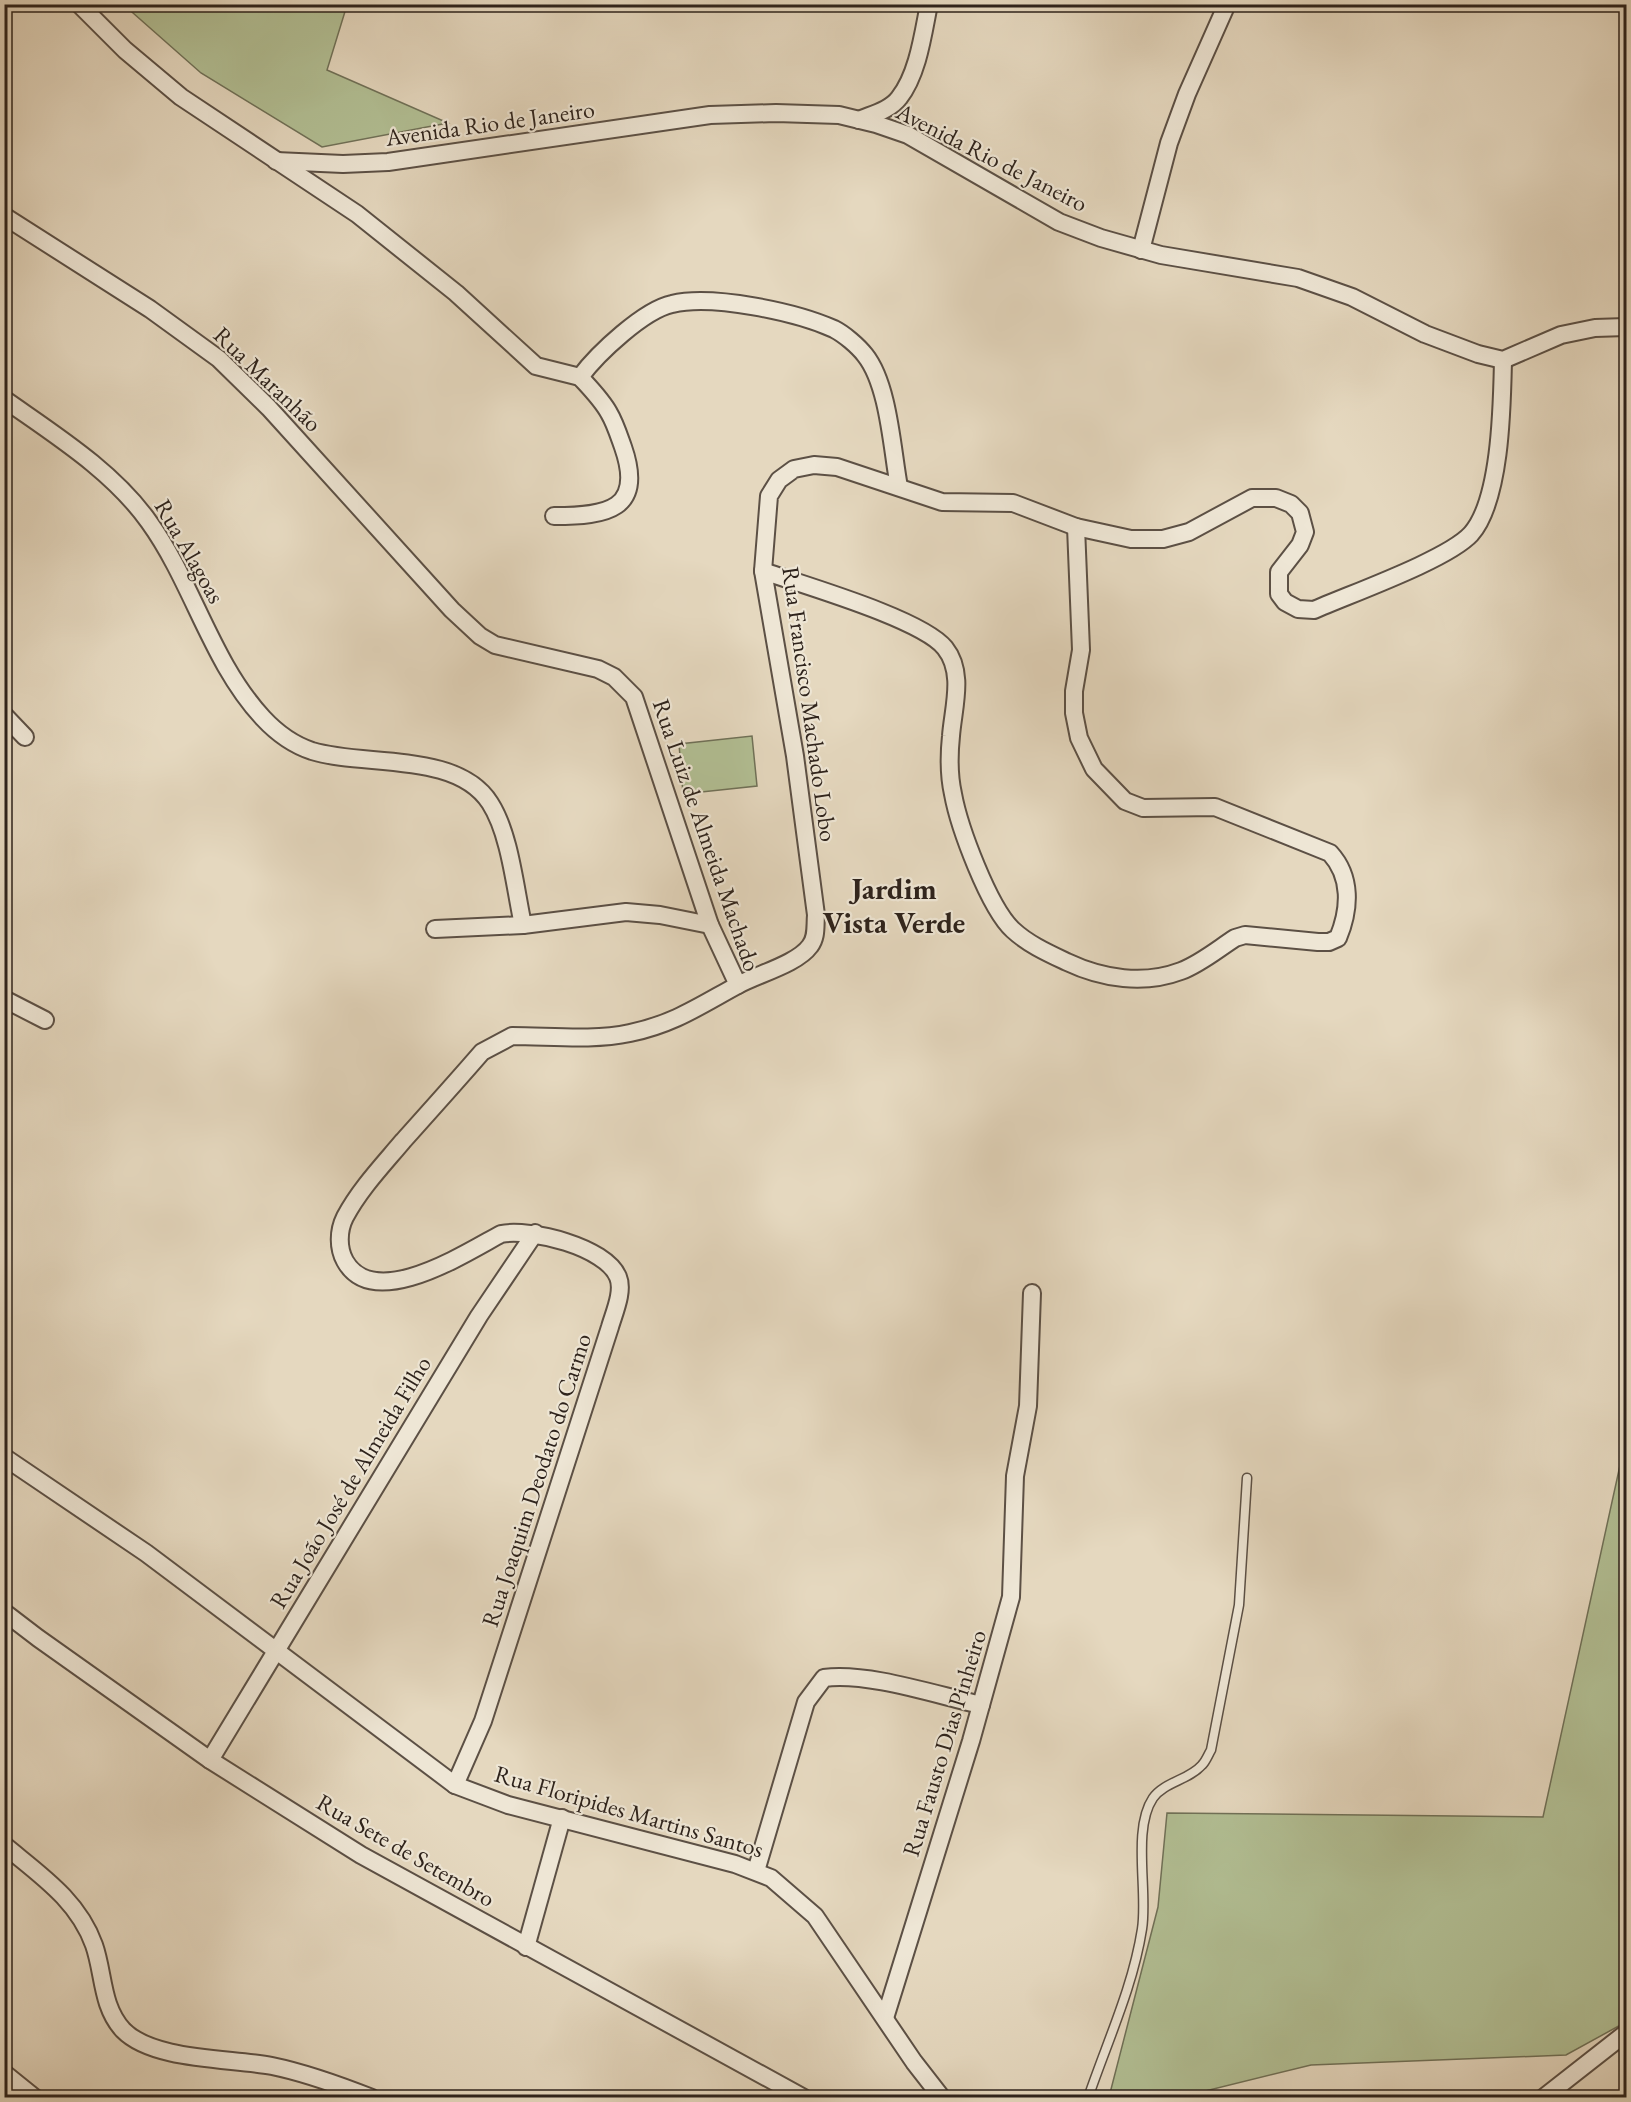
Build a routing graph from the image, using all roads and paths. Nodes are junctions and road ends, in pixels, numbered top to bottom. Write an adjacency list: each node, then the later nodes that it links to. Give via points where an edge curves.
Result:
1 (79, 4): 5 (street, via 181,97)
2 (929, 4): 4 (street, via 913,69 900,97 886,109)
3 (1227, 4): 7 (street, via 1169,143)
4 (859, 120): 5 (street, Avenida Rio de Janeiro, via 776,113 710,115 388,162); 7 (street, Avenida Rio de Janeiro, via 908,135 1059,222)
5 (276, 161): 10 (street, via 357,214 456,293 536,366)
6 (4, 216): 15 (street, Rua Maranhão, via 150,309 219,359)
7 (1141, 250): 9 (street, Avenida Rio de Janeiro, via 1298,278 1352,297 1461,348)
8 (1626, 327): 9 (street, via 1561,335)
9 (1503, 360): 14 (street, Rua Francisco Machado Lobo, via 1490,498 1472,533 1425,562 1314,610 1298,609 1279,594 1279,572 1305,532 1300,513 1276,498 1252,498 1189,532 1163,539 1131,539)
10 (580, 377): 12 (street, via 629,328 671,304 724,302 815,322 836,330 852,343 876,374); 13 (street, via 609,413 627,460 631,484 614,508)
11 (4, 399): 19 (street, Rua Alagoas, via 74,449 131,499 150,523 244,693 278,731 311,751 429,768 472,783 497,817)
12 (899, 488): 14 (street, Rua Francisco Machado Lobo, via 942,502 1013,504); 16 (street, Rua Francisco Machado Lobo, via 837,467 814,465 794,469 779,480 769,496)
13 (554, 516)
14 (1076, 527): 16 (street, via 1081,650 1074,713 1079,738 1094,769 1125,801 1143,807 1215,807 1330,853 1337,861 1348,893 1338,938 1318,942 1245,935 1183,971 1131,980 1072,964 1034,946 1012,929 995,908 956,806 950,766 957,694 954,667 947,650 936,638 898,620)
15 (413, 567): 20 (street, Rua Luiz de Almeida Machado, via 480,636 495,645 598,669 614,677 634,697)
16 (763, 571): 22 (street, Rua Francisco Machado Lobo, via 795,756 816,915 815,936 801,955)
17 (4, 715): 18 (street)
18 (25, 737)
19 (523, 925): 20 (street, via 626,912); 21 (street)
20 (710, 925): 22 (street, Rua Luiz de Almeida Machado)
21 (435, 929)
22 (738, 985): 25 (street, Rua Luiz de Almeida Machado, via 695,1011 628,1034 512,1036 482,1052 364,1186 344,1220 341,1253 348,1266 363,1277 404,1280 501,1234)
23 (4, 999): 24 (street)
24 (45, 1020)
25 (535, 1233): 30 (street, Rua João José de Almeida Filho, via 479,1316); 33 (street, Rua Joaquim Deodato do Carmo, via 599,1257 610,1265 619,1278 619,1295 483,1721)
26 (1032, 1293): 31 (street, Rua Fausto Dias Pinheiro, via 1028,1406 1016,1476 1011,1597)
27 (4, 1457): 30 (street, Rua Floripides Martins Santos, via 146,1553)
28 (1247, 1478): 45 (lane, via 1239,1605 1211,1750 1202,1765 1153,1798 1146,1814 1142,1928 1131,1978)
29 (4, 1612): 32 (street, Rua Sete de Setembro)
30 (276, 1650): 32 (street, Rua João José de Almeida Filho); 33 (street, Rua Floripides Martins Santos)
31 (981, 1705): 36 (street, via 868,1680 824,1678 806,1702); 38 (street, Rua Fausto Dias Pinheiro)
32 (210, 1760): 37 (street, Rua Sete de Setembro, via 361,1855)
33 (455, 1785): 34 (street, Rua Floripides Martins Santos, via 508,1805)
34 (562, 1818): 36 (street, Rua Floripides Martins Santos); 37 (street)
35 (4, 1845): 42 (street, via 76,1908 95,1947 100,1979 111,2010 124,2030 177,2054 272,2066)
36 (756, 1871): 38 (street, Rua Floripides Martins Santos, via 787,1889 815,1916)
37 (526, 1947): 43 (street, Rua Sete de Setembro)
38 (885, 2018): 44 (street, Rua Floripides Martins Santos)
39 (1626, 2033): 46 (street)
40 (4, 2073): 41 (street)
41 (35, 2097)
42 (372, 2097)
43 (804, 2097)
44 (942, 2097)
45 (1088, 2097)
46 (1543, 2097)

